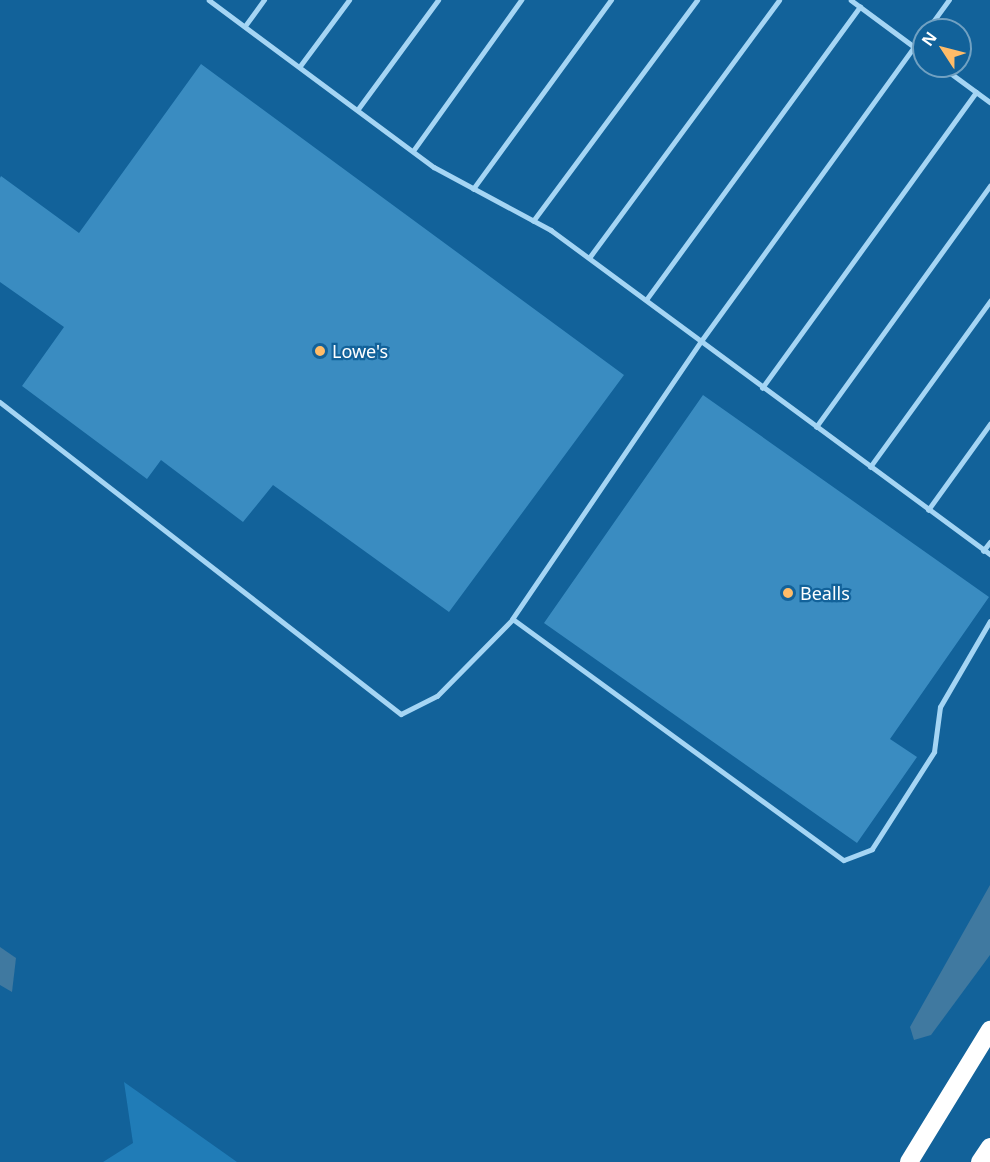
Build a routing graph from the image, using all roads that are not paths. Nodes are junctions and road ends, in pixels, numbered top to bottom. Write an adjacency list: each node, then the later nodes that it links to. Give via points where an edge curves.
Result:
1 (209, 0): 13 (lane)
2 (264, 0): 13 (lane)
3 (349, 0): 16 (lane)
4 (438, 0): 20 (lane)
5 (521, 0): 21 (lane)
6 (611, 0): 23 (lane)
7 (697, 0): 24 (lane)
8 (779, 0): 25 (lane)
9 (851, 0): 11 (lane)
10 (949, 0): 12 (lane)
11 (860, 6): 14 (lane); 26 (lane)
12 (936, 18)
13 (245, 26): 16 (lane)
14 (912, 45)
15 (912, 51): 28 (lane)
16 (300, 66): 20 (lane)
17 (957, 78): 18 (lane)
18 (976, 92): 19 (lane); 29 (lane)
19 (990, 102)
20 (358, 109): 21 (lane)
21 (413, 151): 23 (lane)
22 (990, 186): 32 (lane)
23 (473, 189): 24 (lane)
24 (533, 221): 25 (lane)
25 (589, 258): 26 (lane)
26 (646, 300): 28 (lane)
27 (990, 301): 33 (lane)
28 (701, 342): 29 (lane); 38 (lane)
29 (762, 388): 32 (lane)
30 (0, 402): 38 (lane, via 401,714 437,696)
31 (990, 424): 34 (lane)
32 (816, 427): 33 (lane)
33 (870, 467): 34 (lane)
34 (928, 510): 36 (lane)
35 (990, 542): 36 (lane)
36 (983, 551): 37 (lane)
37 (990, 554)
38 (513, 619): 39 (lane, via 844,860 872,849 934,752 940,706)
39 (990, 621)
40 (990, 1030): 42 (highway)
41 (990, 1148): 43 (highway)
42 (909, 1162)
43 (980, 1162)

